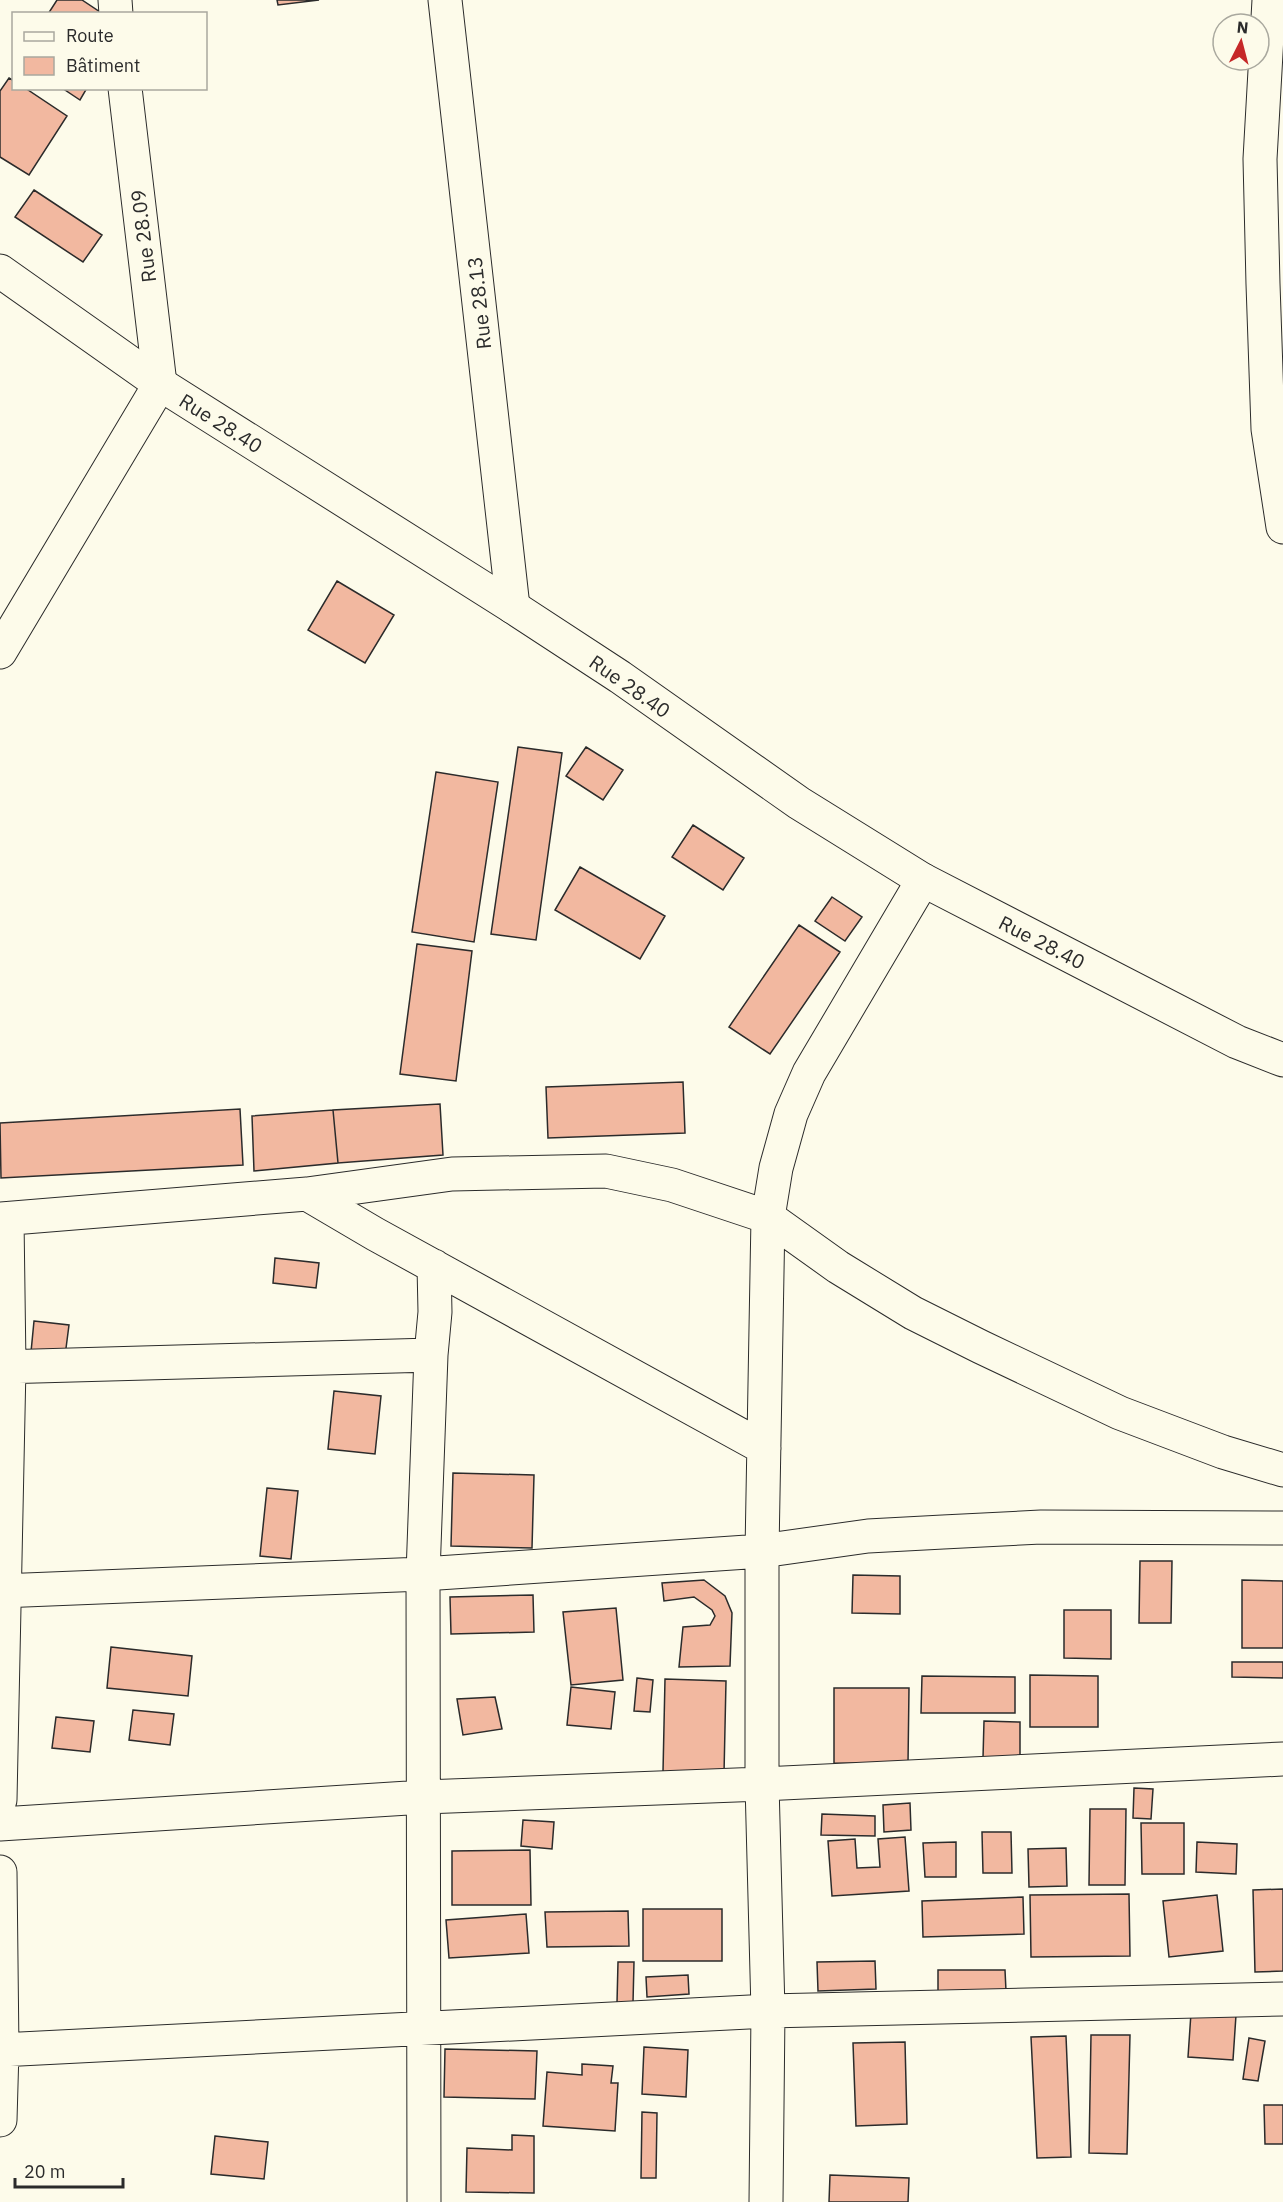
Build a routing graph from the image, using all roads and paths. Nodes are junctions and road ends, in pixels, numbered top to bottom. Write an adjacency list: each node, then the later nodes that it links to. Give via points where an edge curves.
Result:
1 (445, 0): 7 (street, Rue 28.13)
2 (1269, 0): 6 (street, via 1260,159 1263,284 1268,429)
3 (125, 90): 5 (street, Rue 28.09)
4 (0, 271): 5 (street, Rue 28.40)
5 (160, 384): 7 (street, Rue 28.40); 8 (street)
6 (1283, 527)
7 (513, 607): 9 (street, Rue 28.40, via 799,802)
8 (4, 637)
9 (923, 880): 10 (street, Rue 28.40, via 1237,1042); 12 (street, via 809,1073 791,1114)
10 (1283, 1060)
11 (307, 1194): 12 (street, via 452,1173 606,1171 672,1185); 13 (street); 14 (street)
12 (768, 1218): 17 (street); 18 (street, via 904,1308 981,1347 1120,1413)
13 (4, 1219): 16 (street)
14 (434, 1266): 15 (street); 17 (street)
15 (431, 1355): 16 (street); 21 (street)
16 (5, 1366): 22 (street)
17 (764, 1448): 20 (street)
18 (1283, 1470)
19 (1283, 1528): 20 (street, via 1041,1527 868,1536)
20 (762, 1551): 21 (street); 24 (street)
21 (423, 1574): 22 (street); 25 (street)
22 (2, 1590): 26 (street)
23 (1283, 1759): 24 (street)
24 (762, 1784): 25 (street); 30 (street)
25 (424, 1797): 27 (street); 31 (street)
26 (0, 1800)
27 (0, 1824)
28 (0, 1872): 32 (street)
29 (1283, 1999): 30 (street)
30 (768, 2011): 31 (street); 35 (street)
31 (424, 2029): 32 (street); 34 (street)
32 (1, 2050): 33 (street)
33 (0, 2120)
34 (424, 2202)
35 (766, 2202)

